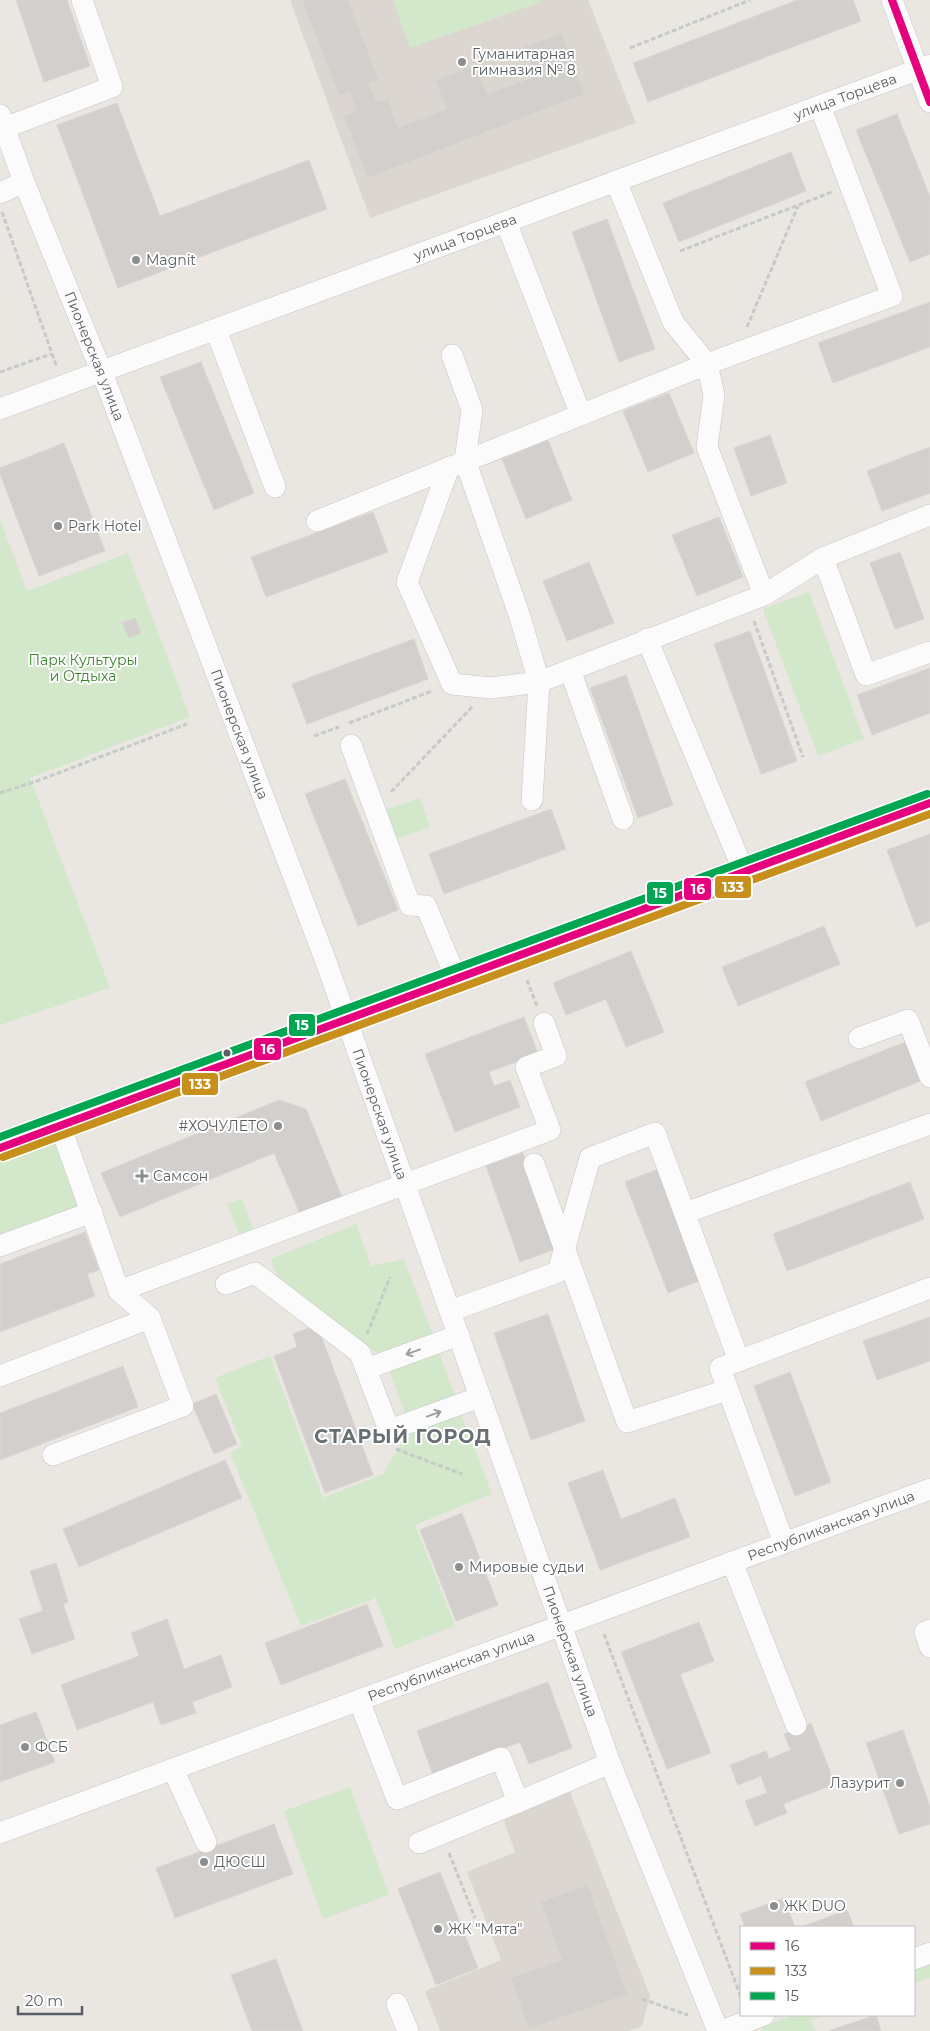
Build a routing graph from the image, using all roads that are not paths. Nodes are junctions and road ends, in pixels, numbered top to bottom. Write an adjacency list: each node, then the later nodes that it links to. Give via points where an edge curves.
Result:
1 (82, 0): 6 (street, via 112,87)
2 (892, 0): 3 (street)
3 (924, 67): 4 (street); 5 (street, улица Торцева)
4 (930, 102)
5 (820, 106): 7 (street, улица Торцева); 13 (street, via 892,296)
6 (2, 121): 8 (street, Пионерская улица)
7 (616, 181): 10 (street, улица Торцева); 13 (street, via 672,322)
8 (24, 182): 9 (street); 14 (street, Пионерская улица)
9 (0, 193)
10 (506, 222): 11 (street, улица Торцева); 16 (street)
11 (216, 330): 14 (street, улица Торцева); 18 (street)
12 (452, 355): 17 (street, via 472,410)
13 (708, 364): 16 (street); 22 (street, via 714,395 708,447)
14 (102, 371): 15 (street, улица Торцева); 33 (street, Пионерская улица)
15 (0, 409)
16 (581, 415): 17 (street)
17 (457, 464): 20 (street); 26 (street, via 520,617); 26 (street, via 407,582 452,684 490,688)
18 (275, 487)
19 (930, 515): 21 (street)
20 (317, 521)
21 (823, 558): 22 (street); 24 (street, via 866,675)
22 (756, 598): 23 (street)
23 (647, 639): 25 (street); 31 (street)
24 (930, 652)
25 (570, 670): 26 (street); 30 (street)
26 (539, 682): 28 (street)
27 (351, 745): 32 (street, via 410,905 426,906)
28 (532, 800)
29 (930, 803): 31 (street)
30 (623, 819)
31 (744, 872): 32 (street)
32 (456, 978): 33 (street)
33 (347, 1019): 38 (street); 41 (street, Пионерская улица)
34 (544, 1022): 41 (street, via 556,1056 526,1068 550,1130)
35 (859, 1038): 36 (street, via 908,1020)
36 (930, 1077)
37 (930, 1124): 43 (street)
38 (60, 1125): 39 (street); 42 (street)
39 (0, 1148)
40 (534, 1164): 45 (street)
41 (406, 1184): 49 (street); 50 (street, Пионерская улица)
42 (92, 1212): 44 (street); 49 (street)
43 (685, 1214): 45 (street, via 655,1133 590,1158); 53 (street)
44 (0, 1246)
45 (564, 1250): 46 (street)
46 (565, 1272): 50 (street); 56 (street, via 627,1422)
47 (226, 1284): 54 (street, via 255,1273)
48 (930, 1288): 53 (street)
49 (119, 1291): 51 (street)
50 (450, 1311): 52 (street, Пионерская улица)
51 (150, 1318): 55 (street); 58 (street, via 183,1406)
52 (459, 1335): 54 (street, one-way to 54); 57 (street, Пионерская улица)
53 (739, 1360): 56 (street, via 720,1368)
54 (363, 1361): 57 (street, one-way to 57, via 389,1430)
55 (0, 1376)
56 (727, 1390): 60 (street)
57 (480, 1397): 62 (street, Пионерская улица)
58 (53, 1455)
59 (930, 1488): 60 (street, Республиканская улица)
60 (784, 1543): 61 (street, Республиканская улица)
61 (732, 1562): 62 (street, Республиканская улица); 66 (street)
62 (561, 1625): 65 (street, Республиканская улица); 67 (street, Пионерская улица)
63 (930, 1630): 64 (street, via 925,1632)
64 (930, 1647)
65 (358, 1700): 68 (street, Республиканская улица); 69 (street, via 397,1799 501,1758)
66 (796, 1725)
67 (610, 1763): 69 (street); 78 (street, Пионерская улица)
68 (173, 1769): 70 (street, Республиканская улица); 71 (street)
69 (518, 1802): 72 (street)
70 (0, 1833)
71 (206, 1842)
72 (419, 1843)
73 (930, 1953): 74 (street)
74 (915, 1959)
75 (397, 2004): 77 (street)
76 (761, 2016): 78 (street)
77 (408, 2031)
78 (719, 2031)

